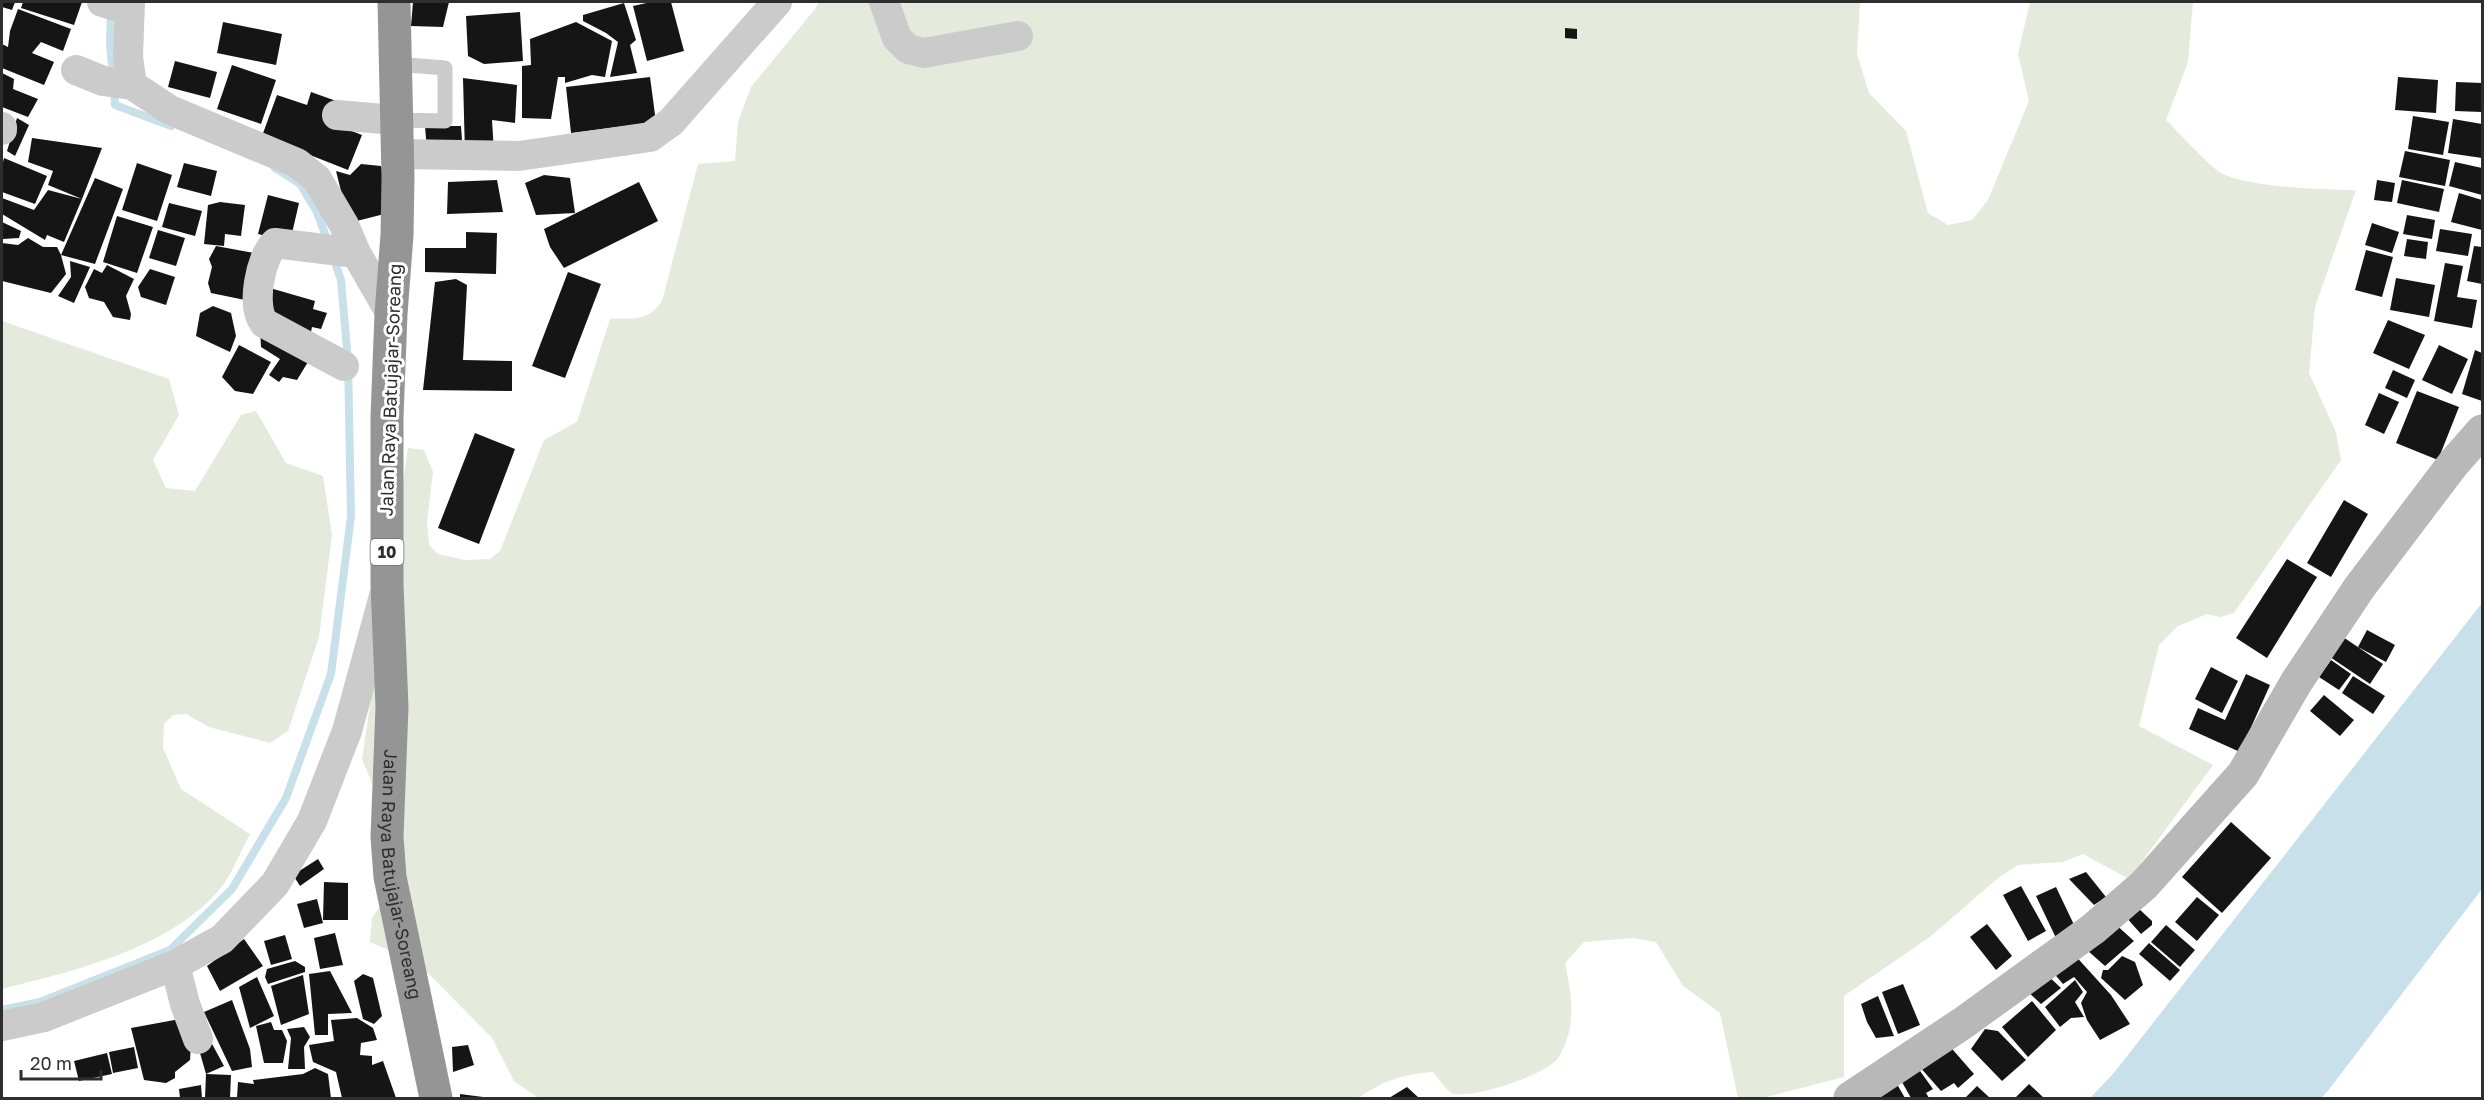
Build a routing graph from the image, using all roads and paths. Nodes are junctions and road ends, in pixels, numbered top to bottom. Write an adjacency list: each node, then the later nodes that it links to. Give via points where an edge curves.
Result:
1 (394, 2): 6 (highway, Jalan Raya Batujajar-Soreang / 10)
2 (777, 2): 9 (street, via 670,122 650,137 519,156)
3 (885, 2): 5 (street, via 897,38 908,49 924,53)
4 (120, 5): 10 (street, via 128,57 108,80 297,163 316,179 329,198)
5 (1018, 36)
6 (395, 64): 8 (highway, Jalan Raya Batujajar-Soreang / 10); 8 (lane, via 445,68 445,121)
7 (337, 115): 8 (street)
8 (395, 120): 9 (highway, Jalan Raya Batujajar-Soreang / 10)
9 (398, 154): 11 (highway, Jalan Raya Batujajar-Soreang / 10, via 397,235)
10 (339, 251): 11 (street); 12 (street, via 274,243 265,256 256,307 264,323)
11 (390, 314): 14 (highway, Jalan Raya Batujajar-Soreang / 10)
12 (344, 366)
13 (2482, 431): 19 (street, via 2346,607 2243,774 2144,885 2093,929)
14 (387, 585): 15 (street, via 347,732 312,821 274,884 222,939); 18 (highway, Jalan Raya Batujajar-Soreang / 10, via 393,707 387,837 390,877)
15 (176, 965): 16 (street, via 44,1017); 17 (street)
16 (2, 1026)
17 (198, 1039)
18 (436, 1098)
19 (1850, 1098)

